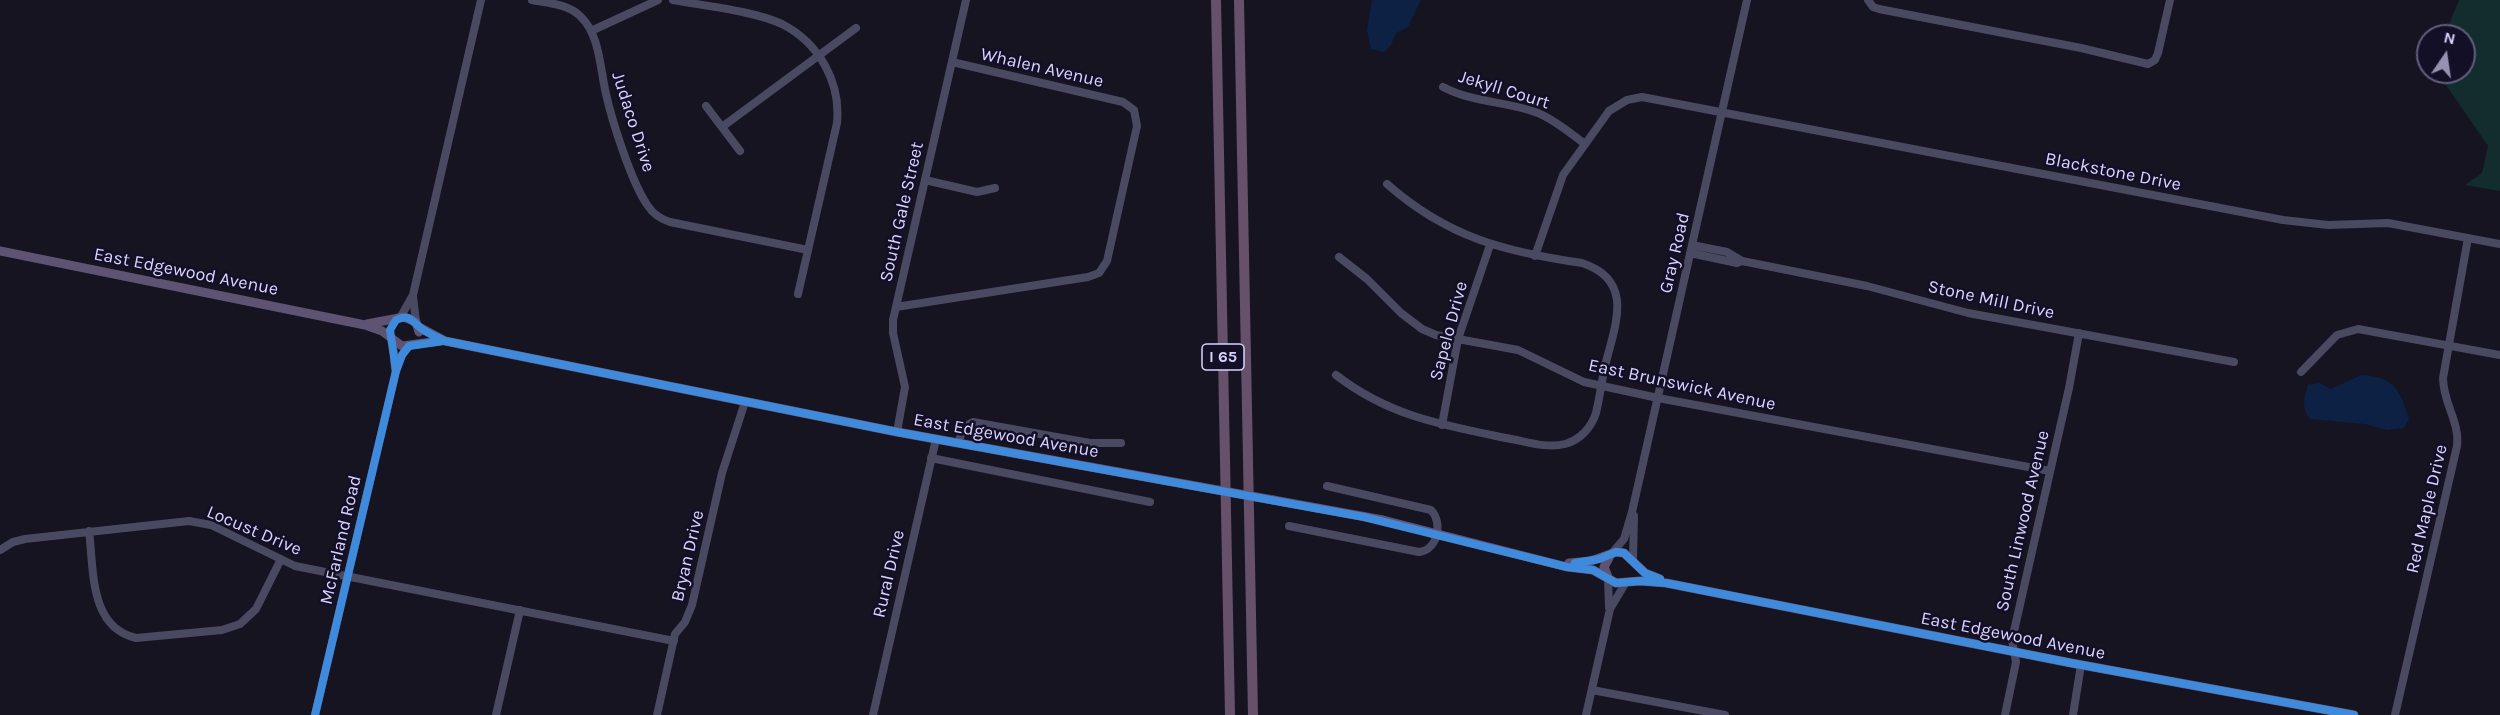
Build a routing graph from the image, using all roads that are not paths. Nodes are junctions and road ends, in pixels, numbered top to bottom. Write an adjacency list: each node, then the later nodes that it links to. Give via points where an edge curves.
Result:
1 (481, 0): 33 (street)
2 (532, 0): 12 (street, via 573,11)
3 (658, 0): 12 (street)
4 (673, 0): 13 (street, via 773,21 799,35)
5 (966, 0): 14 (street, South Gale Street)
6 (1216, 0): 84 (highway, I 65)
7 (1239, 0): 85 (highway, I 65)
8 (1747, 0): 17 (street, Gray Road)
9 (2170, 0): 10 (street, via 2158,53 2148,64 1879,9)
10 (1869, 1)
11 (856, 28): 13 (street)
12 (591, 31): 28 (street, Judaco Drive, via 606,96 647,205 659,217 673,223)
13 (819, 56): 18 (street); 28 (street, via 835,89 837,120)
14 (952, 62): 21 (street, South Gale Street); 34 (street, Whalen Avenue, via 1126,104 1135,113 1137,126 1107,261 1101,271 1088,278)
15 (1443, 87): 19 (street, Jekyll Court, via 1459,96 1549,118)
16 (706, 106): 18 (street)
17 (1722, 112): 19 (street, Blackstone Drive, via 1633,98 1609,111); 24 (street, Blackstone Drive, via 2283,220 2328,225 2388,223); 27 (street, Gray Road)
18 (722, 127): 20 (street)
19 (1585, 144): 30 (street, Blackstone Drive, via 1560,180)
20 (740, 151)
21 (925, 180): 23 (street, via 977,192); 34 (street, South Gale Street)
22 (1387, 184): 26 (street, via 1439,223)
23 (995, 188)
24 (2468, 238): 25 (street, Blackstone Drive); 43 (street, Red Maple Drive)
25 (2500, 244)
26 (1490, 245): 30 (street); 40 (street, Sapelo Drive)
27 (1691, 249): 38 (street, Stone Mill Drive, via 1737,263 1867,286 1961,311); 50 (street, Gray Road)
28 (808, 250): 32 (street)
29 (0, 251): 36 (main road, East Edgewood Avenue)
30 (1535, 256): 49 (street, via 1588,265 1600,271 1612,285 1618,312)
31 (1339, 257): 40 (street, East Brunswick Avenue, via 1413,324 1436,335)
32 (798, 294)
33 (413, 295): 35 (street); 37 (street)
34 (896, 307): 53 (street, South Gale Street, via 892,329 905,392)
35 (398, 319): 36 (main road, East Edgewood Avenue); 37 (main road, East Edgewood Avenue, via 410,318); 39 (main road, via 391,326)
36 (365, 324): 39 (main road, East Edgewood Avenue)
37 (417, 325): 41 (main road, East Edgewood Avenue); 42 (main road, via 419,337)
38 (2079, 333): 45 (street, Stone Mill Drive); 58 (street, South Linwood Avenue)
39 (392, 339): 42 (main road, East Edgewood Avenue, via 402,346); 46 (street, McFarland Road)
40 (1458, 339): 49 (street, East Brunswick Avenue, via 1518,350 1573,377); 52 (street, Sapelo Drive)
41 (446, 341): 42 (main road, East Edgewood Avenue); 51 (main road, East Edgewood Avenue)
42 (411, 345): 46 (street, McFarland Road)
43 (2448, 345): 44 (street); 47 (street, via 2365,329 2346,331 2329,342); 91 (street, Red Maple Drive, via 2443,385 2457,427 2457,446)
44 (2500, 355)
45 (2234, 362)
46 (396, 371): 70 (street, McFarland Road)
47 (2301, 372)
48 (1336, 375): 52 (street, via 1386,406)
49 (1601, 384): 50 (street, East Brunswick Avenue); 52 (street, via 1591,424 1581,436 1564,444 1546,446)
50 (1658, 398): 58 (street, East Brunswick Avenue); 61 (street, Gray Road)
51 (746, 402): 53 (main road, East Edgewood Avenue); 76 (street, Bryan Drive, via 722,474 692,608)
52 (1442, 425)
53 (897, 432): 54 (main road, East Edgewood Avenue)
54 (936, 439): 55 (main road, East Edgewood Avenue); 57 (street, Rural Drive)
55 (958, 443): 56 (street, East Edgewood Avenue, via 963,428 973,422 1074,441); 64 (main road, East Edgewood Avenue, bridge, via 1364,516)
56 (1121, 443)
57 (931, 458): 60 (street, East Edgewood Avenue); 83 (street, Rural Drive)
58 (2050, 471): 77 (street, South Linwood Avenue, via 2012,640)
59 (1327, 486): 64 (street, via 1428,509 1438,518)
60 (1150, 502)
61 (1632, 512): 66 (street, Gray Road, via 1624,539); 67 (street, Gray Road)
62 (1289, 526): 64 (street, via 1419,552 1429,549)
63 (89, 531): 65 (street, Locust Drive, via 19,540); 68 (street, Locust Drive, via 182,520 206,523); 68 (street, via 100,610 114,628 136,638 222,630 240,624 257,607)
64 (1437, 534): 69 (main road, East Edgewood Avenue)
65 (0, 550)
66 (1611, 554): 67 (main road, via 1624,553); 69 (main road, East Edgewood Avenue); 71 (main road, via 1604,567)
67 (1633, 559): 72 (main road, via 1634,575); 73 (main road, East Edgewood Avenue, via 1645,573)
68 (281, 560): 70 (street, Locust Drive)
69 (1561, 565): 71 (main road, East Edgewood Avenue, via 1593,570)
70 (348, 576): 75 (street, Locust Drive); 80 (street, McFarland Road)
71 (1608, 577): 72 (main road, via 1616,583); 74 (street)
72 (1626, 582): 73 (main road, East Edgewood Avenue); 74 (street)
73 (1666, 583): 77 (main road, East Edgewood Avenue)
74 (1610, 609): 79 (street)
75 (520, 610): 76 (street, Locust Drive); 81 (street)
76 (674, 641): 82 (street, Bryan Drive)
77 (2014, 652): 78 (main road, East Edgewood Avenue); 88 (street, South Linwood Avenue, via 2016,662)
78 (2082, 665): 89 (street); 90 (main road, East Edgewood Avenue)
79 (1592, 690): 86 (street); 87 (street)
80 (315, 715)
81 (496, 715)
82 (657, 715)
83 (873, 715)
84 (1230, 715)
85 (1253, 715)
86 (1586, 715)
87 (1725, 715)
88 (2005, 715)
89 (2073, 715)
90 (2354, 715)
91 (2395, 715)

